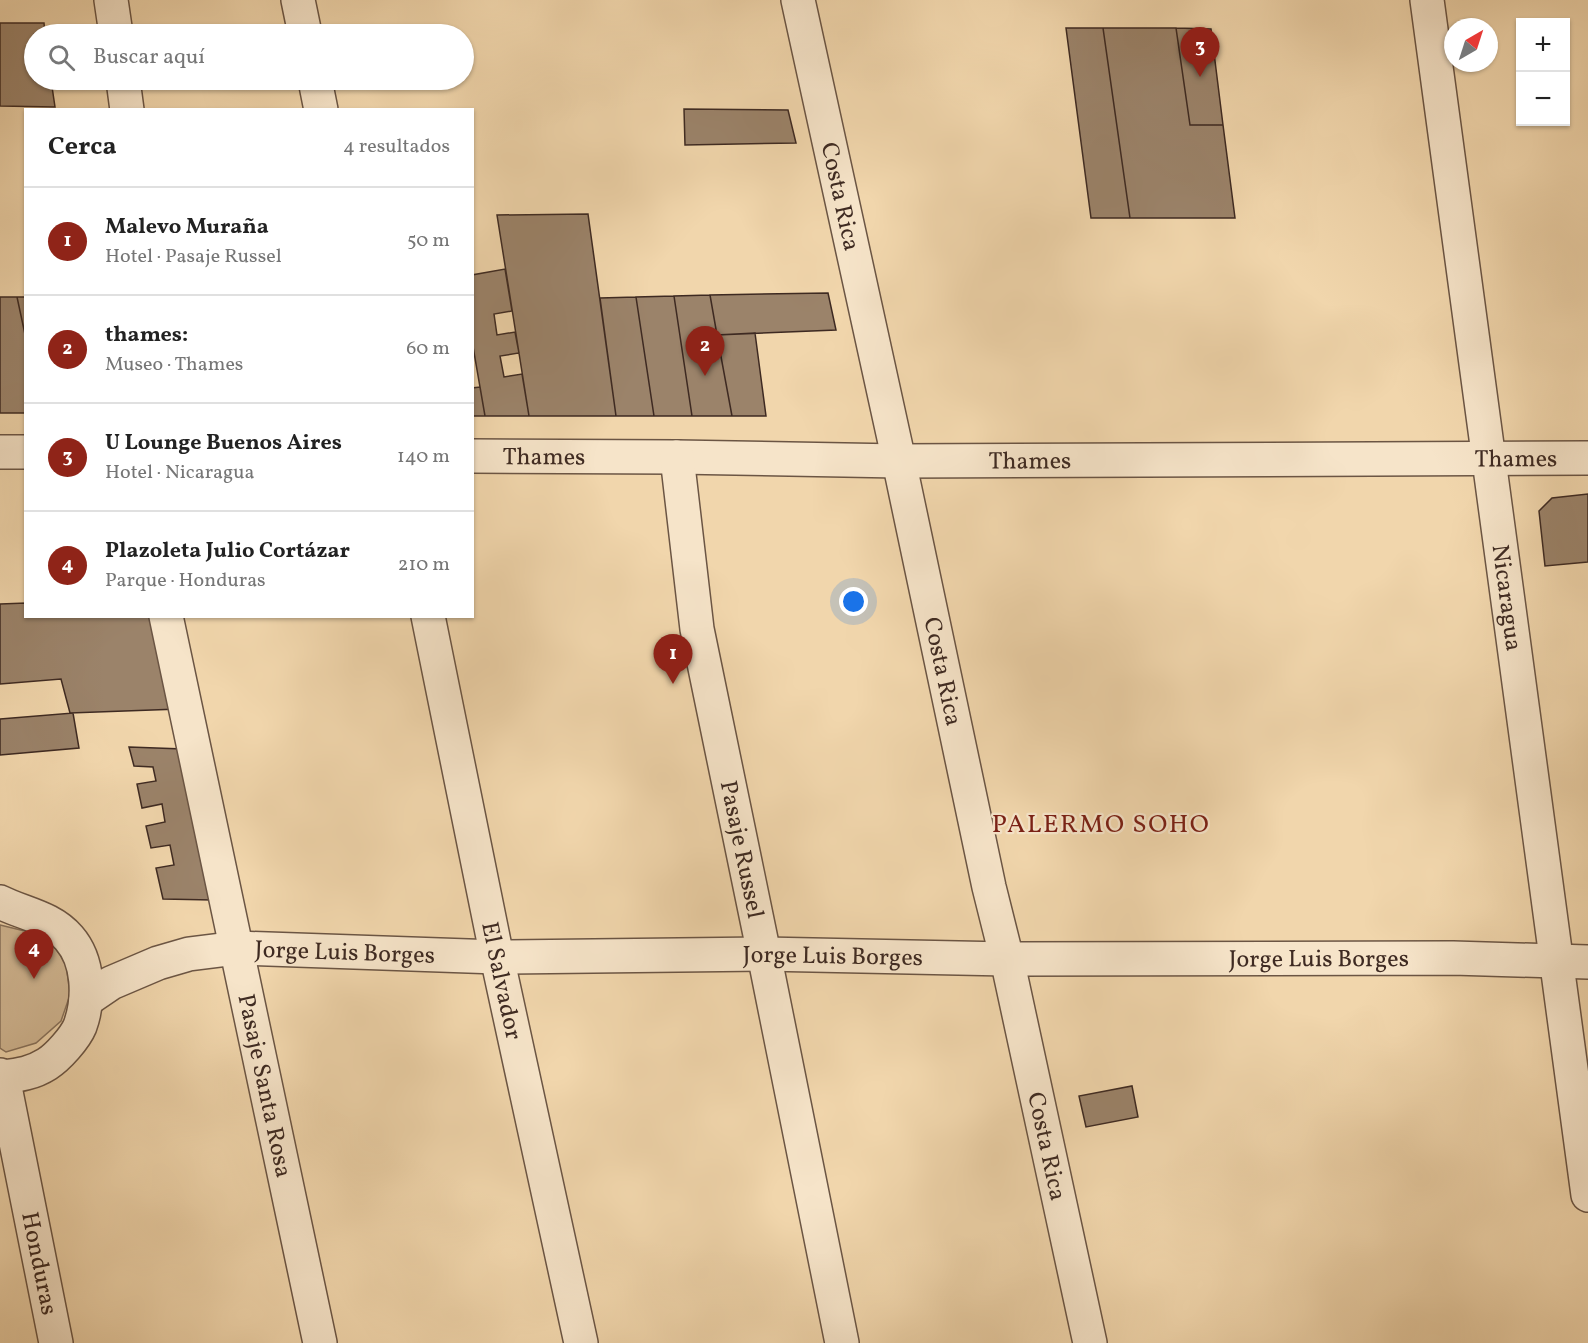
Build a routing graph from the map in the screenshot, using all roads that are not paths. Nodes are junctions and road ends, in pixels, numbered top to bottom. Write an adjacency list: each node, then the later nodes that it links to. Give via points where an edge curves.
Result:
1 (111, 0): 5 (street)
2 (298, 0): 6 (street)
3 (798, 0): 17 (street, Costa Rica)
4 (1427, 0): 15 (street, Nicaragua)
5 (115, 24)
6 (303, 24)
7 (125, 90): 9 (street)
8 (317, 90): 10 (street)
9 (128, 108)
10 (321, 108)
11 (0, 452): 12 (street)
12 (24, 452)
13 (474, 456): 14 (street, Thames)
14 (676, 457): 17 (street, Thames); 22 (street, Pasaje Russel, via 697,630)
15 (1489, 458): 16 (street, Thames); 17 (street, Thames); 25 (street, Nicaragua)
16 (1588, 458)
17 (899, 461): 24 (street, Costa Rica, via 988,887)
18 (166, 618): 21 (street, Pasaje Santa Rosa)
19 (428, 618): 23 (street, El Salvador)
20 (0, 902): 26 (street, via 50,921 69,938 85,973)
21 (237, 948): 23 (street, Jorge Luis Borges); 26 (street, Jorge Luis Borges, via 189,954 158,963 111,982); 30 (street, Pasaje Santa Rosa)
22 (764, 954): 23 (street, Jorge Luis Borges); 24 (street, Jorge Luis Borges); 32 (street, Pasaje Russel)
23 (497, 957): 31 (street, El Salvador)
24 (1007, 959): 25 (street, Jorge Luis Borges, via 1453,958); 33 (street, Costa Rica)
25 (1572, 962): 28 (street, Nicaragua)
26 (86, 1000): 27 (street, via 79,1028 49,1063 30,1073)
27 (2, 1076): 29 (street, Honduras)
28 (1588, 1195)
29 (56, 1343)
30 (320, 1343)
31 (581, 1343)
32 (842, 1343)
33 (1090, 1343)

